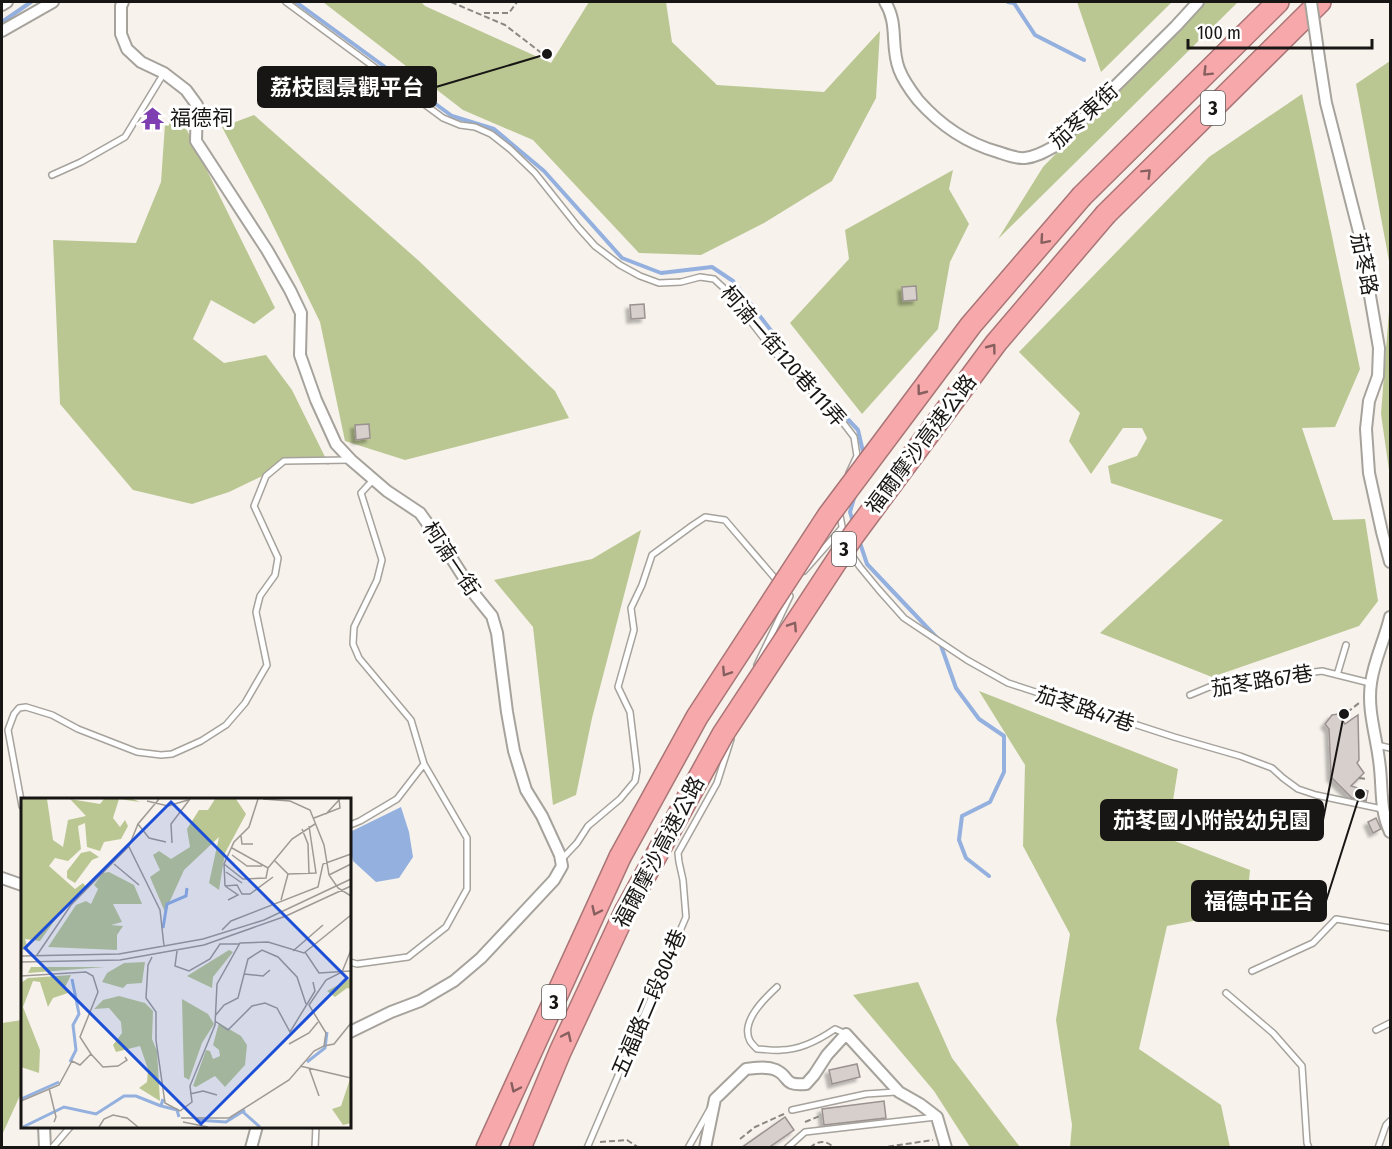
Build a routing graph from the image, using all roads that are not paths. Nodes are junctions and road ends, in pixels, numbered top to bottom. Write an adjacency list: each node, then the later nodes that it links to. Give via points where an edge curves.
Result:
1 (7, 2): 10 (street)
2 (53, 2): 11 (street)
3 (123, 2): 12 (street, 柯湳一街, via 121,34 127,49 141,62)
4 (286, 2): 16 (lane, 柯湳一街120巷111弄, via 443,118 475,127 510,149 596,246 620,265 659,283 700,277 714,279 727,291 776,354 854,437 857,456 846,478 839,508)
5 (885, 2): 6 (street, 茄苳東街, via 894,22 898,68 930,114 971,142 1025,158 1055,146)
6 (1198, 2)
7 (1278, 2): 63 (highway, 福爾摩沙高速公路 / 3, one-way to 63, bridge, via 1082,196 971,325 828,516 697,717 620,857)
8 (1311, 2): 17 (street, 茄苳路, bridge, via 1326,103 1359,232 1379,348 1366,429 1369,473)
9 (1320, 2): 64 (highway, 福爾摩沙高速公路 / 3, one-way to 9, bridge, via 625,912 723,734 853,536 996,343 1106,214)
10 (2, 5)
11 (2, 31)
12 (164, 73): 13 (lane, via 125,137); 14 (street, 柯湳一街, via 186,90 197,105 196,141 290,290 300,313 300,355 316,400 336,444)
13 (52, 176)
14 (351, 460): 15 (street, 柯湳一街); 33 (lane, via 284,461 266,476 254,506 278,558 275,575 256,612 267,665 246,703 226,725 201,741 161,755 137,752 52,715 19,708 8,730)
15 (373, 479): 32 (lane, via 361,493 382,560 377,580 354,627 353,644 359,658 411,720); 37 (street, 柯湳一街, via 420,513 492,616 514,751 526,790)
16 (842, 528): 18 (lane); 34 (lane, 茄苳路47巷, via 845,543 860,567 904,618 1008,683 1240,756 1272,768 1298,789)
17 (1390, 562)
18 (800, 575)
19 (793, 583): 20 (lane)
20 (786, 591): 23 (lane, via 790,597); 37 (lane, via 725,520 705,517 652,555 632,608 634,630 618,687 630,712 635,782 588,826)
21 (1390, 617): 25 (street)
22 (1347, 645): 24 (lane)
23 (752, 674)
24 (1337, 675): 25 (lane, 茄苳路67巷); 27 (lane, 茄苳路67巷, via 1322,671 1214,685)
25 (1370, 683): 30 (street)
26 (749, 685): 28 (lane)
27 (1190, 695)
28 (736, 725)
29 (732, 735): 58 (lane, 五福路二段804巷, via 717,783 678,853 686,917)
30 (1377, 745): 31 (lane); 34 (street)
31 (1390, 748)
32 (424, 764): 35 (lane, via 397,799); 41 (lane, via 467,838 467,889 446,927 408,957)
33 (21, 801)
34 (1382, 809): 36 (street)
35 (351, 825)
36 (1390, 832)
37 (561, 861): 47 (street, via 554,880 481,958 454,981)
38 (2, 878): 39 (street)
39 (21, 885)
40 (1390, 928): 42 (lane, via 1336,920 1312,943)
41 (351, 962)
42 (1252, 971)
43 (777, 987): 48 (lane, via 762,1001 748,1024 749,1040 757,1049 798,1048 835,1029)
44 (1226, 993): 69 (lane, via 1274,1033 1302,1066)
45 (1390, 1023): 46 (lane)
46 (1376, 1030)
47 (351, 1032)
48 (846, 1034): 49 (street); 50 (street, via 806,1084 795,1085 780,1071 768,1067 746,1069)
49 (899, 1092): 51 (lane, via 866,1094); 52 (street)
50 (715, 1099): 65 (lane); 66 (street)
51 (792, 1110)
52 (937, 1117): 67 (lane, via 805,1132); 68 (street)
53 (1390, 1121): 70 (lane)
54 (44, 1128): 59 (street)
55 (69, 1128): 60 (lane)
56 (256, 1128): 61 (street)
57 (316, 1128): 62 (lane)
58 (587, 1146)
59 (45, 1148)
60 (52, 1148)
61 (251, 1148)
62 (315, 1148)
63 (488, 1148)
64 (520, 1148)
65 (688, 1148)
66 (705, 1148)
67 (787, 1148)
68 (946, 1148)
69 (1309, 1148)
70 (1378, 1148)

